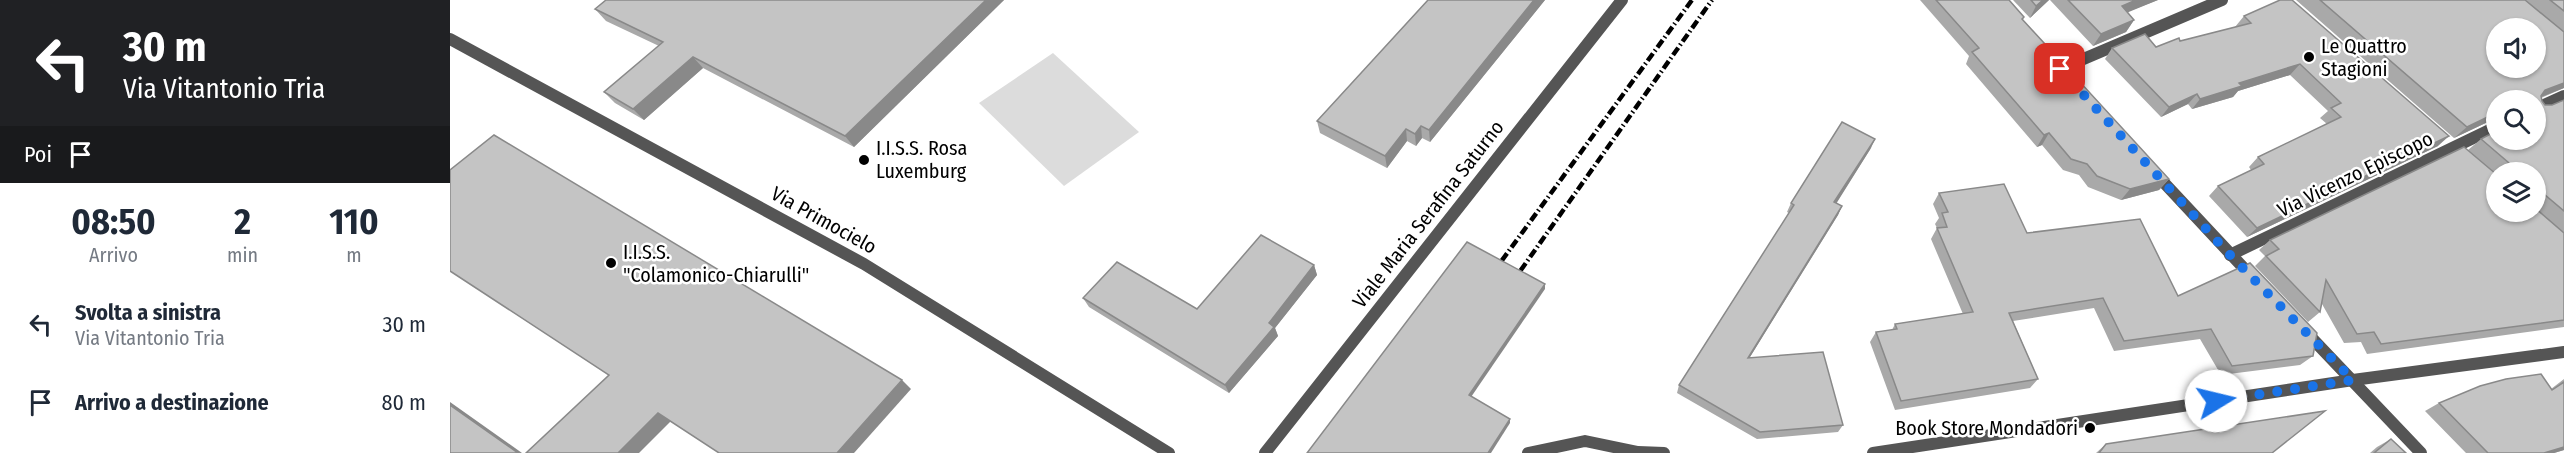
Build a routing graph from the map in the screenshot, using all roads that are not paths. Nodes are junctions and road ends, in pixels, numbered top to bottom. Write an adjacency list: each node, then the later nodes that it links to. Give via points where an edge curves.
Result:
1 (1622, 0): 16 (street, Viale Maria Serafina Saturno)
2 (2222, 0): 4 (street)
3 (450, 39): 15 (street, Via Primocielo, via 864,264)
4 (2060, 69)
5 (2564, 96): 6 (street)
6 (2546, 104)
7 (2486, 133): 9 (street, Via Vicenzo Episcopo)
8 (2145, 162): 9 (street)
9 (2230, 255): 10 (street)
10 (2263, 289)
11 (2296, 322): 13 (street)
12 (2564, 352): 13 (street)
13 (2353, 380): 19 (street); 20 (street)
14 (1638, 452): 17 (street, via 1585,441); 18 (street)
15 (1169, 453)
16 (1265, 453)
17 (1528, 453)
18 (1664, 453)
19 (1873, 453)
20 (2421, 453)

